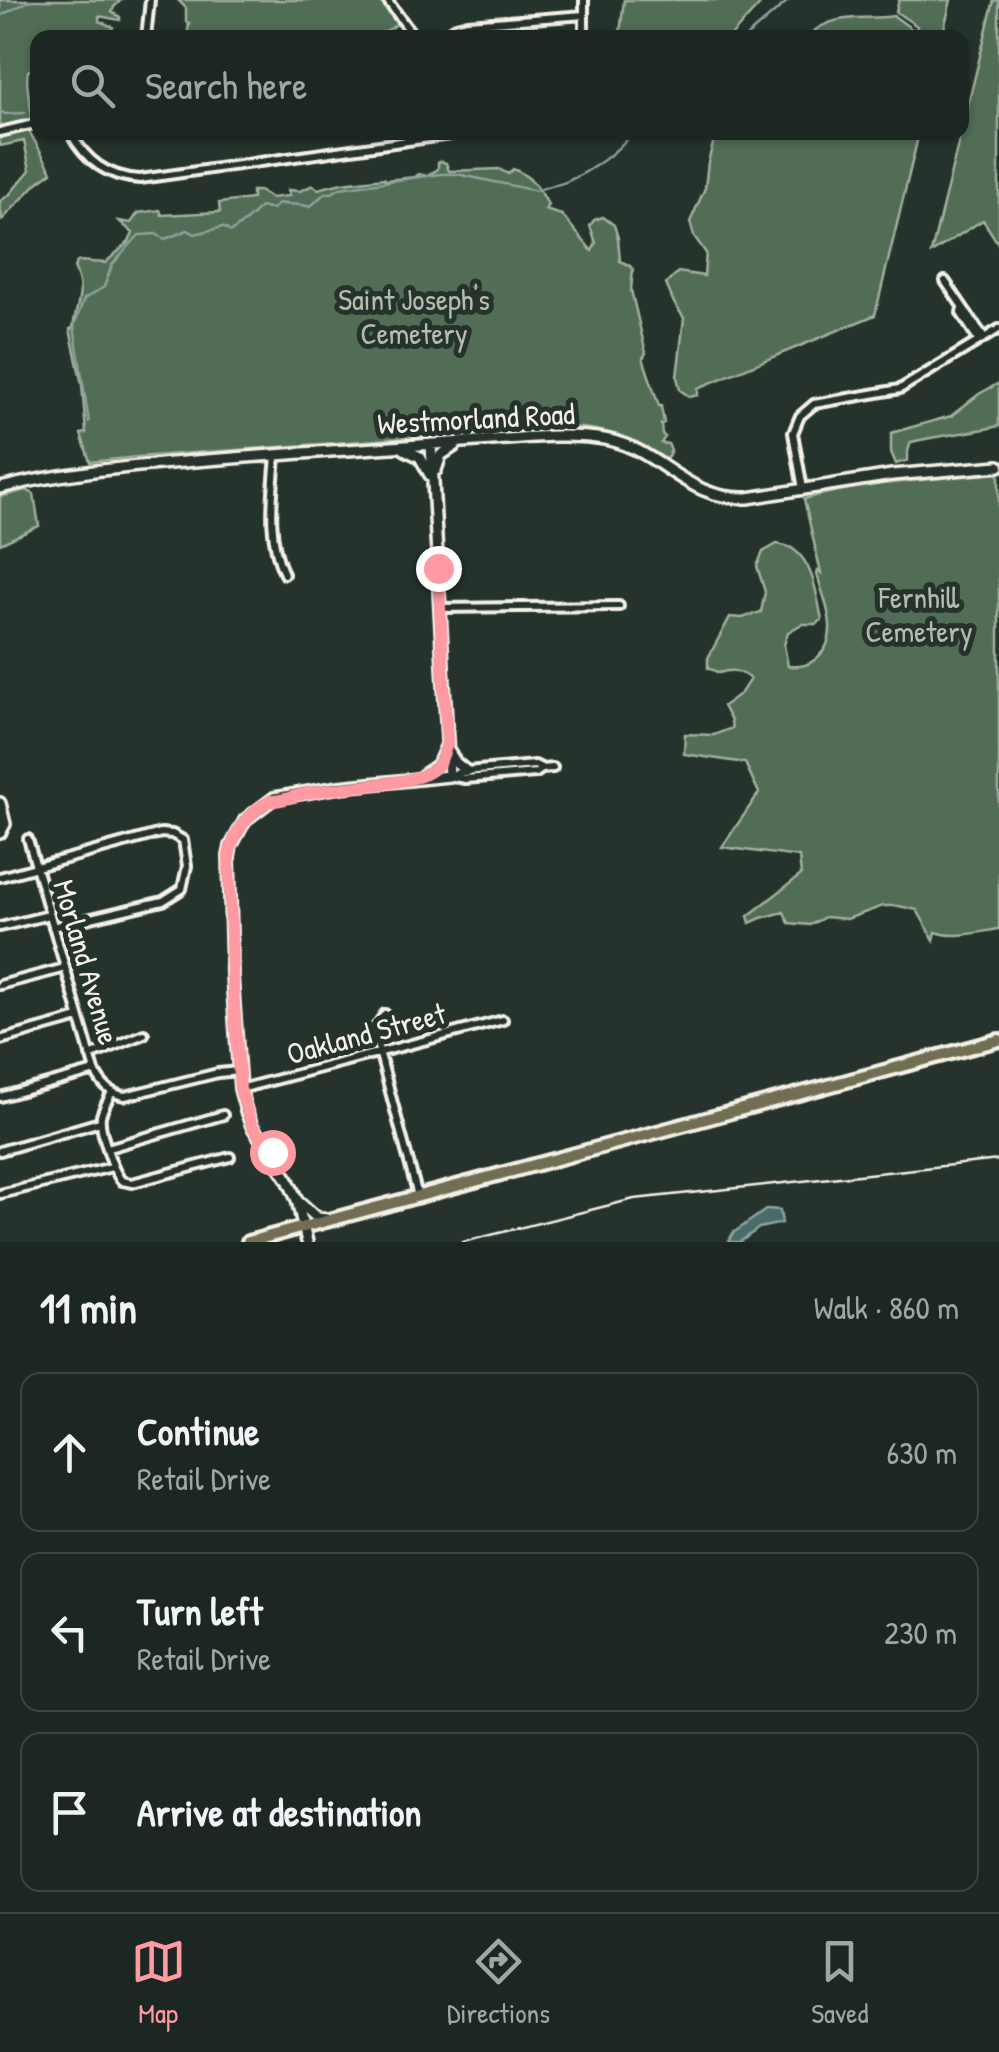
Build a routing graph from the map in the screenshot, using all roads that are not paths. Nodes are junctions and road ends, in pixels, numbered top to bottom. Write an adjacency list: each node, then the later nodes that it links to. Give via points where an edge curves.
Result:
1 (150, 0): 5 (street)
2 (387, 0): 6 (street)
3 (584, 0): 4 (street)
4 (584, 15): 7 (street); 8 (street)
5 (147, 30)
6 (409, 30)
7 (450, 30)
8 (584, 30)
9 (30, 125): 10 (street)
10 (0, 132)
11 (75, 140): 12 (street, via 103,170 140,179)
12 (404, 140)
13 (945, 281): 15 (street)
14 (999, 329): 15 (street)
15 (982, 339): 23 (street, via 900,388 814,404 793,433)
16 (463, 442): 17 (street, Westmorland Road); 21 (street, via 441,455); 23 (street, Westmorland Road, via 614,440 712,495 744,498)
17 (431, 444): 18 (street, Westmorland Road); 21 (street)
18 (392, 446): 19 (street, Westmorland Road); 21 (street, via 420,458)
19 (276, 454): 22 (street, Westmorland Road, via 85,471); 24 (street, via 272,527)
20 (999, 466): 23 (street, Westmorland Road)
21 (434, 482): 26 (street)
22 (0, 488)
23 (804, 489)
24 (284, 574)
25 (619, 606): 26 (street)
26 (440, 608): 27 (street)
27 (447, 744): 30 (street); 31 (street); 32 (street, via 438,765)
28 (553, 768): 29 (street)
29 (542, 769): 30 (street); 31 (street)
30 (466, 771): 31 (street)
31 (450, 776): 32 (street)
32 (414, 779): 52 (street, via 270,801 239,828 229,856)
33 (0, 803): 34 (street)
34 (2, 832)
35 (28, 839): 36 (street, Morland Avenue)
36 (36, 868): 37 (street); 38 (street, Morland Avenue); 40 (street, via 161,833 182,840 182,890 162,901)
37 (0, 877)
38 (49, 915): 39 (street); 40 (street, Morland Avenue)
39 (0, 927)
40 (52, 927): 41 (street, Morland Avenue)
41 (64, 968): 42 (street); 44 (street, Morland Avenue)
42 (0, 985)
43 (385, 1014): 49 (street, via 375,1030)
44 (78, 1018): 47 (street); 50 (street, Morland Avenue)
45 (503, 1020): 49 (street, Oakland Street)
46 (144, 1034): 50 (street)
47 (0, 1040)
48 (999, 1040): 63 (main road)
49 (380, 1052): 53 (street, Oakland Street); 63 (street)
50 (90, 1056): 51 (street, Morland Avenue)
51 (95, 1071): 54 (street, Morland Avenue); 55 (street)
52 (239, 1072): 53 (street); 54 (street, via 130,1096)
53 (240, 1089): 64 (street, via 252,1126)
54 (112, 1092): 57 (street)
55 (0, 1097)
56 (223, 1115): 58 (street)
57 (100, 1122): 58 (street); 59 (street)
58 (108, 1148): 61 (street)
59 (0, 1151)
60 (230, 1157): 61 (street, via 128,1183)
61 (112, 1167): 62 (street)
62 (0, 1194)
63 (418, 1196): 65 (main road)
64 (297, 1200): 65 (street, via 307,1212); 66 (street); 67 (street)
65 (330, 1220): 66 (main road)
66 (304, 1227): 67 (main road); 69 (street)
67 (287, 1232): 68 (main road)
68 (251, 1241)
69 (307, 1242)

